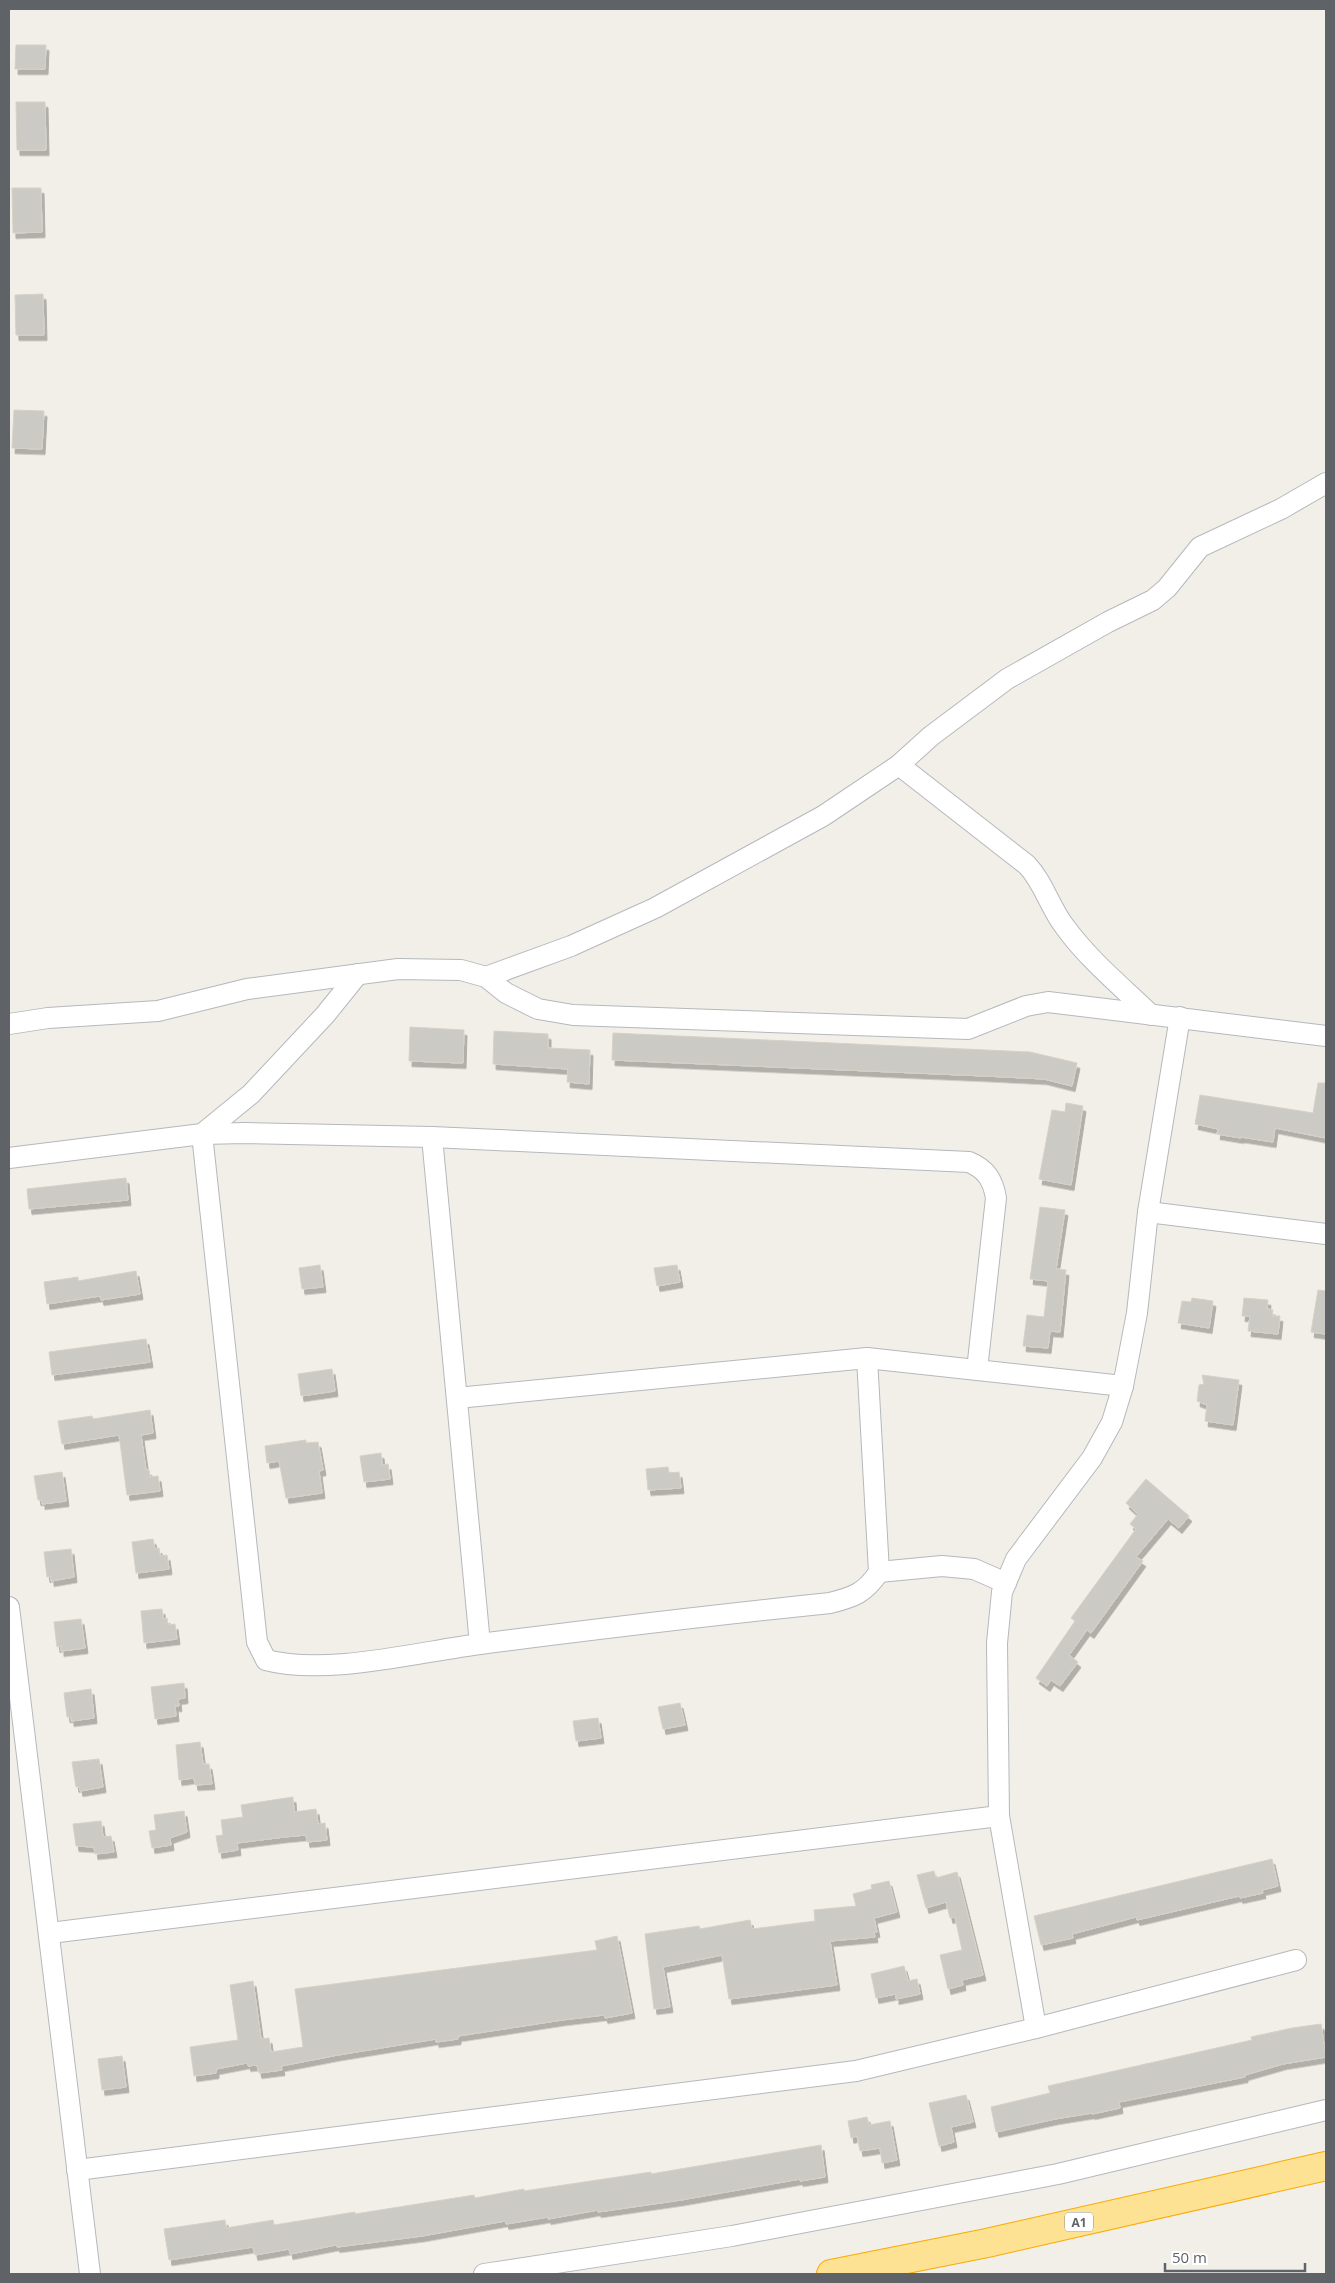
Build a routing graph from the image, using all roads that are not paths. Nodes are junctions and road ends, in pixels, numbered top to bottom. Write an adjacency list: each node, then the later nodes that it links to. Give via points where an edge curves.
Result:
1 (1326, 483): 2 (street, via 1281,509 1200,547 1167,588 1153,600 1007,679 931,736)
2 (899, 765): 4 (street, via 823,816 655,908 571,946); 5 (street, via 1027,865 1036,874 1054,913 1069,933)
3 (358, 974): 4 (street, via 398,969 461,970); 7 (street, via 247,989 158,1011 48,1018); 9 (street, via 325,1015 251,1094)
4 (486, 977): 5 (street, via 506,993 538,1009 573,1015 968,1029 1026,1006 1048,1002)
5 (1151, 1016): 6 (street)
6 (1180, 1017): 8 (street); 12 (street)
7 (9, 1024)
8 (1326, 1036)
9 (202, 1134): 10 (street); 11 (street); 21 (street, via 257,1642 266,1660 285,1665 325,1665)
10 (432, 1137): 15 (street, via 968,1162 977,1165 993,1182 996,1198); 17 (street)
11 (9, 1158)
12 (1148, 1212): 13 (street); 16 (street, via 1137,1313)
13 (1326, 1234)
14 (867, 1358): 15 (street); 17 (street); 18 (street)
15 (977, 1370): 16 (street)
16 (1123, 1386): 19 (street, via 1112,1422 1092,1458 1016,1559)
17 (457, 1398): 21 (street)
18 (879, 1572): 19 (street, via 942,1566 974,1570); 21 (street, via 869,1586 853,1597 830,1603)
19 (1006, 1583): 23 (street, via 1002,1592 997,1643)
20 (9, 1608): 22 (street)
21 (480, 1644)
22 (14, 1690): 24 (street)
23 (1000, 1816): 24 (street); 26 (street)
24 (50, 1933): 29 (street)
25 (1296, 1960): 26 (street)
26 (1036, 2028): 29 (street, via 856,2071)
27 (1326, 2110): 31 (street, via 1048,2176 732,2236)
28 (1326, 2166): 32 (highway, A1, via 987,2243)
29 (78, 2170): 30 (street)
30 (90, 2274)
31 (484, 2274)
32 (831, 2274)

